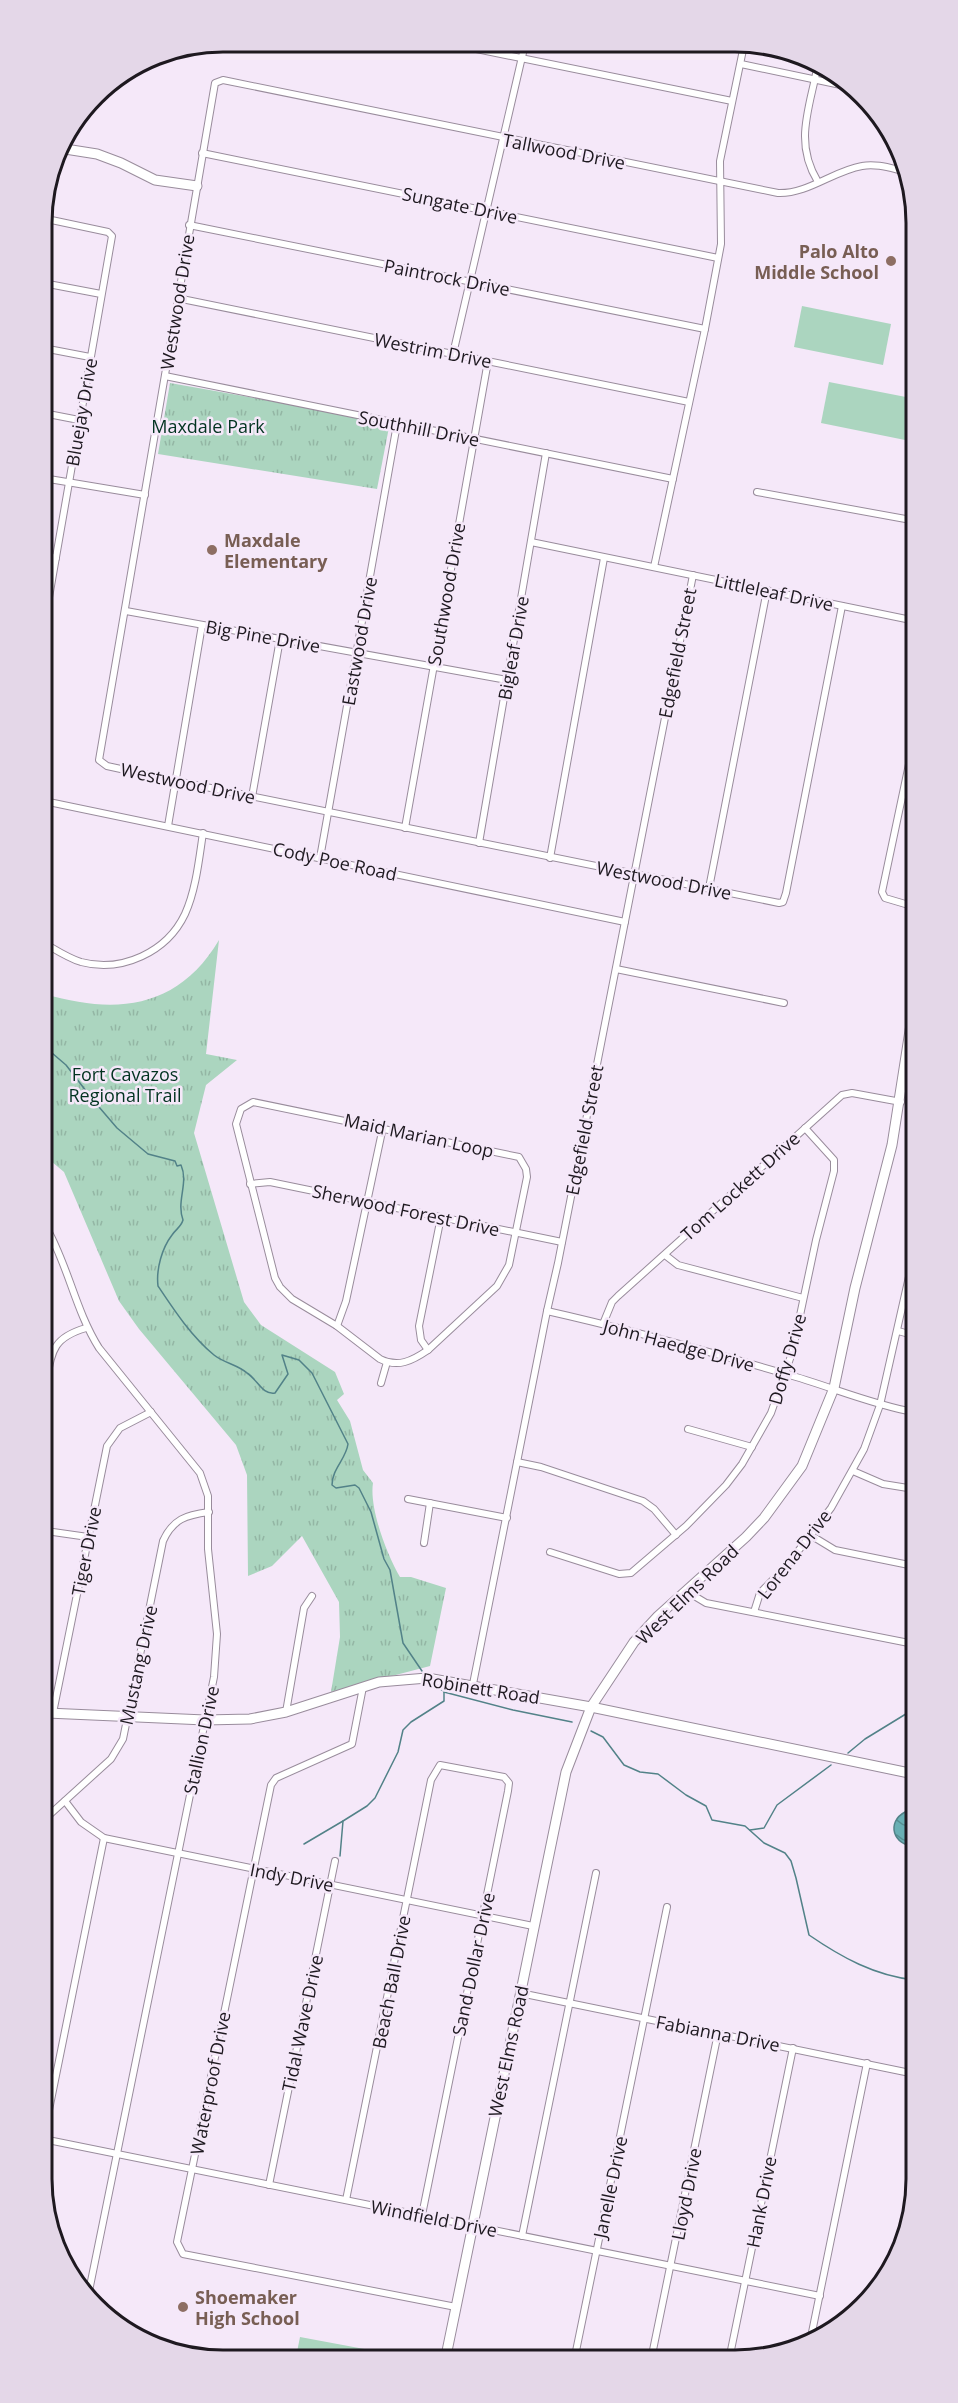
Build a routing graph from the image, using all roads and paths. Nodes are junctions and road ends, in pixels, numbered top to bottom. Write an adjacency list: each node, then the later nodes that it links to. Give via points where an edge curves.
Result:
1 (493, 53): 4 (street)
2 (523, 53): 4 (street)
3 (743, 53): 5 (street)
4 (521, 59): 10 (street); 11 (street)
5 (741, 64): 7 (street); 10 (street)
6 (816, 73): 7 (street)
7 (815, 80): 9 (street); 16 (street, via 804,136 809,165)
8 (218, 81): 11 (street, Tallwood Drive); 13 (street, Westwood Drive, via 212,88)
9 (833, 84)
10 (732, 101): 15 (street)
11 (503, 138): 15 (street, Tallwood Drive); 18 (street)
12 (69, 150): 17 (main road, via 97,154 155,180)
13 (202, 153): 17 (street, Westwood Drive); 18 (street, Sungate Drive)
14 (897, 170): 16 (street, Tallwood Drive, via 869,165)
15 (719, 182): 16 (street, Tallwood Drive, via 787,193); 21 (street, via 722,225)
16 (818, 182)
17 (197, 186): 20 (street, Westwood Drive)
18 (486, 210): 21 (street, Sungate Drive); 22 (street)
19 (53, 221): 24 (street, Bluejay Drive, via 110,234)
20 (189, 225): 22 (street, Paintrock Drive); 25 (street, Westwood Drive)
21 (718, 258): 26 (street)
22 (470, 282): 26 (street, Paintrock Drive); 28 (street)
23 (53, 284): 24 (street)
24 (101, 294): 29 (street, Bluejay Drive)
25 (177, 298): 28 (street, Westrim Drive); 31 (street, Westwood Drive)
26 (705, 329): 32 (street)
27 (53, 350): 29 (street)
28 (453, 354): 30 (street, Westrim Drive)
29 (90, 357): 34 (street, Bluejay Drive)
30 (488, 361): 32 (street, Westrim Drive); 36 (street, Southwood Drive)
31 (165, 376): 35 (street, Southhill Drive); 42 (street, Westwood Drive)
32 (689, 402): 38 (street)
33 (53, 414): 34 (street)
34 (79, 420): 40 (street, Bluejay Drive)
35 (397, 424): 36 (street, Southhill Drive); 57 (street, Eastwood Drive)
36 (472, 438): 37 (street, Southhill Drive); 58 (street, Southwood Drive)
37 (546, 453): 38 (street, Southhill Drive); 44 (street, Bigleaf Drive)
38 (673, 479): 48 (street)
39 (53, 480): 40 (street)
40 (69, 483): 42 (street); 46 (street, Bluejay Drive)
41 (757, 492): 43 (street)
42 (146, 495): 53 (street, Westwood Drive)
43 (906, 519)
44 (531, 542): 47 (street, Littleleaf Drive); 59 (street, Bigleaf Drive)
45 (53, 557): 46 (street)
46 (56, 558): 49 (street, Bluejay Drive)
47 (604, 558): 48 (street, Littleleaf Drive); 70 (street)
48 (654, 567): 50 (street, Littleleaf Drive)
49 (53, 574)
50 (693, 575): 51 (street, Littleleaf Drive); 71 (street, Edgefield Street)
51 (767, 590): 52 (street, Littleleaf Drive); 72 (street)
52 (842, 606): 54 (street, Littleleaf Drive); 72 (street, Westwood Drive, via 784,899 780,903)
53 (126, 611): 55 (street, Big Pine Drive); 61 (street, Westwood Drive, via 99,760 107,766)
54 (906, 619)
55 (202, 625): 56 (street, Big Pine Drive); 61 (street)
56 (280, 639): 57 (street, Big Pine Drive); 62 (street)
57 (357, 653): 58 (street, Big Pine Drive); 64 (street, Eastwood Drive)
58 (433, 667): 59 (street, Big Pine Drive); 66 (street, Southwood Drive)
59 (507, 680): 68 (street, Bigleaf Drive)
60 (906, 780): 73 (street, via 882,892 885,898)
61 (176, 781): 62 (street, Westwood Drive); 65 (street)
62 (252, 797): 64 (street, Westwood Drive)
63 (53, 803): 65 (street, Cody Poe Road)
64 (328, 812): 66 (street, Westwood Drive); 69 (street, Eastwood Drive)
65 (168, 826): 67 (street, Cody Poe Road)
66 (405, 828): 68 (street, Westwood Drive)
67 (202, 833): 69 (street, Cody Poe Road); 75 (street, via 186,912 170,937 154,950 133,960 99,965 72,958)
68 (479, 843): 70 (street, Westwood Drive)
69 (320, 858): 74 (street, Cody Poe Road)
70 (550, 858): 71 (street, Westwood Drive)
71 (634, 874): 72 (street, Westwood Drive); 74 (street, Edgefield Street)
72 (709, 888)
73 (906, 904)
74 (626, 922): 76 (street, Edgefield Street)
75 (53, 947)
76 (616, 969): 77 (street); 87 (street, Edgefield Street)
77 (784, 1003)
78 (906, 1067): 79 (main road, West Elms Road)
79 (901, 1102): 81 (street, Tom Lockett Drive, via 846,1094); 102 (main road, West Elms Road)
80 (383, 1128): 82 (street, Maid Marian Loop, via 260,1102 246,1104 236,1124); 83 (street); 85 (street, Maid Marian Loop, via 519,1157 527,1178)
81 (805, 1128): 88 (street, Tom Lockett Drive); 90 (street, Doffy Drive, via 835,1166)
82 (250, 1184): 83 (street, Sherwood Forest Drive, via 270,1182); 93 (street, Maid Marian Loop, via 280,1287 292,1299)
83 (367, 1202): 84 (street, Sherwood Forest Drive); 93 (street)
84 (441, 1217): 85 (street, Sherwood Forest Drive); 98 (street, via 419,1326 421,1340)
85 (515, 1233): 87 (street, Sherwood Forest Drive); 98 (street, Maid Marian Loop, via 509,1265 497,1286)
86 (53, 1241): 94 (street, Stallion Drive)
87 (562, 1242): 91 (street, Edgefield Street)
88 (665, 1255): 90 (street, via 678,1265); 92 (street, Tom Lockett Drive, via 612,1302)
89 (905, 1295): 95 (street, Lorena Drive)
90 (803, 1298): 100 (street, Doffy Drive)
91 (547, 1311): 92 (street, John Haedge Drive); 108 (street, Edgefield Street)
92 (603, 1324): 100 (street, John Haedge Drive)
93 (337, 1326): 99 (street, Maid Marian Loop)
94 (86, 1328): 97 (street, via 64,1336); 105 (street, Stallion Drive)
95 (898, 1331): 96 (street); 103 (street, Lorena Drive)
96 (905, 1333)
97 (53, 1349)
98 (428, 1350): 99 (street, Maid Marian Loop, via 409,1362)
99 (387, 1362): 101 (street)
100 (786, 1374): 102 (street, John Haedge Drive); 107 (street, Doffy Drive)
101 (381, 1383)
102 (834, 1388): 103 (street, John Haedge Drive); 122 (main road, West Elms Road, via 802,1466 782,1494 746,1538)
103 (880, 1405): 104 (street, John Haedge Drive); 109 (street, Lorena Drive)
104 (905, 1410)
105 (151, 1412): 113 (street, Stallion Drive, via 200,1473); 118 (street, Tiger Drive, via 127,1423 110,1440)
106 (688, 1429): 107 (street)
107 (752, 1447): 116 (street, Doffy Drive, via 726,1485)
108 (517, 1462): 114 (street, Edgefield Street); 116 (street, via 643,1501)
109 (853, 1471): 110 (street); 117 (street, Lorena Drive)
110 (905, 1488)
111 (408, 1499): 112 (street)
112 (430, 1503): 114 (street); 119 (street)
113 (209, 1512): 132 (street, Mustang Drive, via 186,1515 174,1523 163,1541); 133 (street, Stallion Drive, via 208,1549 217,1634)
114 (507, 1518): 126 (street, Edgefield Street)
115 (53, 1532): 118 (street)
116 (676, 1535): 120 (street, Doffy Drive, via 635,1571 625,1575)
117 (812, 1536): 121 (street, via 835,1550); 124 (street, Lorena Drive, via 760,1593)
118 (88, 1537): 128 (street, Tiger Drive)
119 (424, 1543)
120 (550, 1552)
121 (905, 1564)
122 (690, 1589): 124 (street, via 706,1602); 129 (main road, West Elms Road, via 634,1642)
123 (312, 1596): 130 (street, via 304,1608)
124 (754, 1612): 125 (street)
125 (905, 1642)
126 (473, 1684): 127 (main road, Robinett Road, via 411,1678); 129 (main road, Robinett Road)
127 (363, 1687): 130 (main road, Robinett Road); 141 (street, Waterproof Drive, via 352,1744 272,1781)
128 (53, 1699)
129 (591, 1707): 135 (main road, Robinett Road); 147 (main road, West Elms Road, via 566,1772)
130 (286, 1712): 133 (main road, Robinett Road, via 250,1719)
131 (53, 1713): 132 (main road, Robinett Road)
132 (127, 1716): 133 (main road, Robinett Road); 136 (street, Mustang Drive, via 123,1739 111,1759)
133 (205, 1720): 139 (street, Stallion Drive)
134 (440, 1765): 144 (street, Beach Ball Drive, via 432,1780); 146 (street, Sand Dollar Drive, via 504,1777 509,1783)
135 (905, 1772)
136 (65, 1801): 137 (street, Mustang Drive); 138 (street, Indy Drive, via 81,1822)
137 (53, 1812)
138 (104, 1838): 139 (street, Indy Drive); 155 (street)
139 (178, 1853): 141 (street, Indy Drive); 157 (street, Stallion Drive)
140 (335, 1861): 143 (street, Tidal Wave Drive)
141 (253, 1869): 143 (street, Indy Drive); 158 (street, Waterproof Drive)
142 (596, 1873): 149 (street)
143 (330, 1885): 144 (street, Indy Drive); 159 (street, Tidal Wave Drive)
144 (407, 1900): 146 (street, Indy Drive); 160 (street, Beach Ball Drive)
145 (667, 1906): 150 (street, Janelle Drive)
146 (483, 1916): 147 (street, Indy Drive); 161 (street, Sand Dollar Drive)
147 (534, 1926): 148 (main road, West Elms Road)
148 (520, 1993): 149 (street, Fabianna Drive); 162 (main road, West Elms Road)
149 (570, 2003): 150 (street, Fabianna Drive); 163 (street)
150 (644, 2018): 151 (street, Fabianna Drive); 164 (street, Janelle Drive)
151 (718, 2033): 152 (street, Fabianna Drive); 165 (street, Lloyd Drive)
152 (793, 2048): 153 (street, Fabianna Drive); 166 (street, Hank Drive)
153 (867, 2063): 154 (street, Fabianna Drive); 168 (street)
154 (905, 2072)
155 (53, 2090)
156 (53, 2141): 157 (street, Windfield Drive)
157 (117, 2154): 158 (street, Windfield Drive); 167 (street, Stallion Drive)
158 (193, 2169): 159 (street, Windfield Drive); 169 (street, Waterproof Drive, via 177,2242 183,2254)
159 (269, 2185): 160 (street, Windfield Drive)
160 (346, 2200): 161 (street, Windfield Drive)
161 (422, 2215): 162 (street, Windfield Drive)
162 (472, 2225): 163 (street, Windfield Drive); 169 (main road, West Elms Road)
163 (522, 2236): 164 (street, Windfield Drive)
164 (597, 2251): 165 (street, Windfield Drive); 172 (street, Janelle Drive)
165 (671, 2266): 166 (street, Windfield Drive); 173 (street, Lloyd Drive)
166 (745, 2281): 168 (street, Windfield Drive); 174 (street, Hank Drive)
167 (90, 2286)
168 (820, 2296): 170 (street)
169 (456, 2307): 171 (main road, West Elms Road)
170 (812, 2332)
171 (447, 2350)
172 (576, 2350)
173 (653, 2350)
174 (731, 2350)

